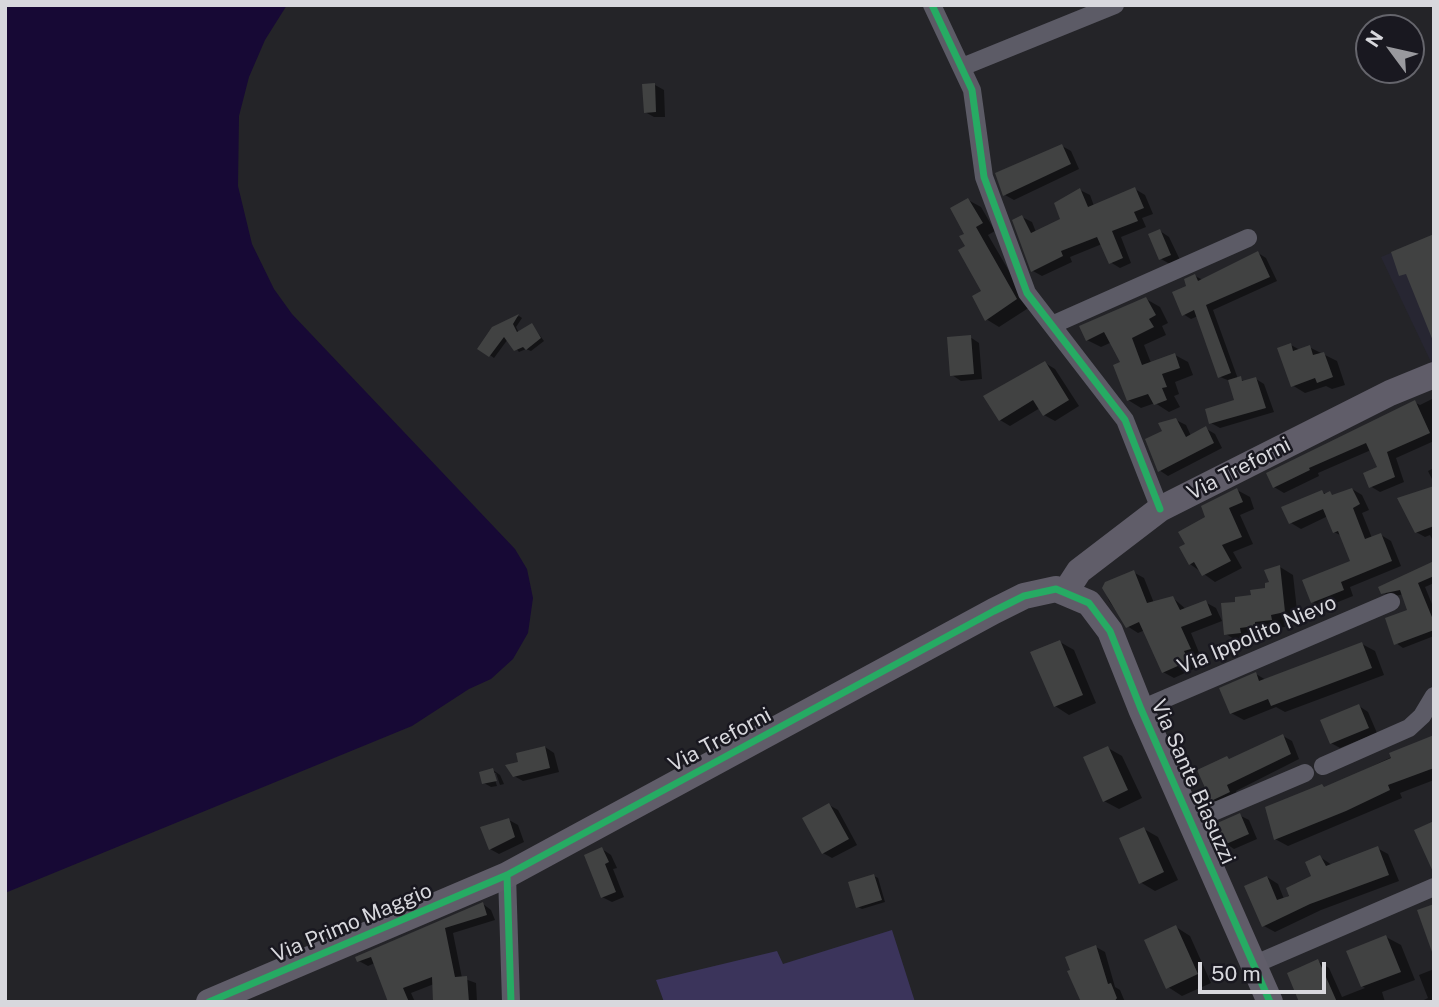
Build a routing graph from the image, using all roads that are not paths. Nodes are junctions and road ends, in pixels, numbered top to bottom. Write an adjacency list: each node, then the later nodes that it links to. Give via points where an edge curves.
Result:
1 (932, 5): 3 (street)
2 (1115, 5): 3 (street)
3 (962, 67): 5 (street, via 972,90 988,188 1027,293)
4 (1248, 238): 5 (street)
5 (1052, 325): 7 (street, via 1125,419)
6 (1434, 375): 7 (street, Via Treforni)
7 (1160, 509): 8 (street, Via Treforni, via 1079,571)
8 (1066, 591): 11 (street, Via Sante Biasuzzi, via 1089,603 1110,631); 15 (street, Via Treforni, via 1045,589 993,611)
9 (1391, 602): 11 (street, Via Ippolito Nievo)
10 (1434, 696): 12 (street, via 1409,729)
11 (1141, 709): 14 (street, Via Sante Biasuzzi)
12 (1323, 766)
13 (1305, 773): 14 (street)
14 (1192, 821): 17 (street, Via Sante Biasuzzi)
15 (507, 875): 18 (street, Via Primo Maggio); 19 (street)
16 (1434, 887): 17 (street)
17 (1253, 965): 20 (street, Via Sante Biasuzzi)
18 (209, 1002)
19 (510, 1002)
20 (1270, 1002)

